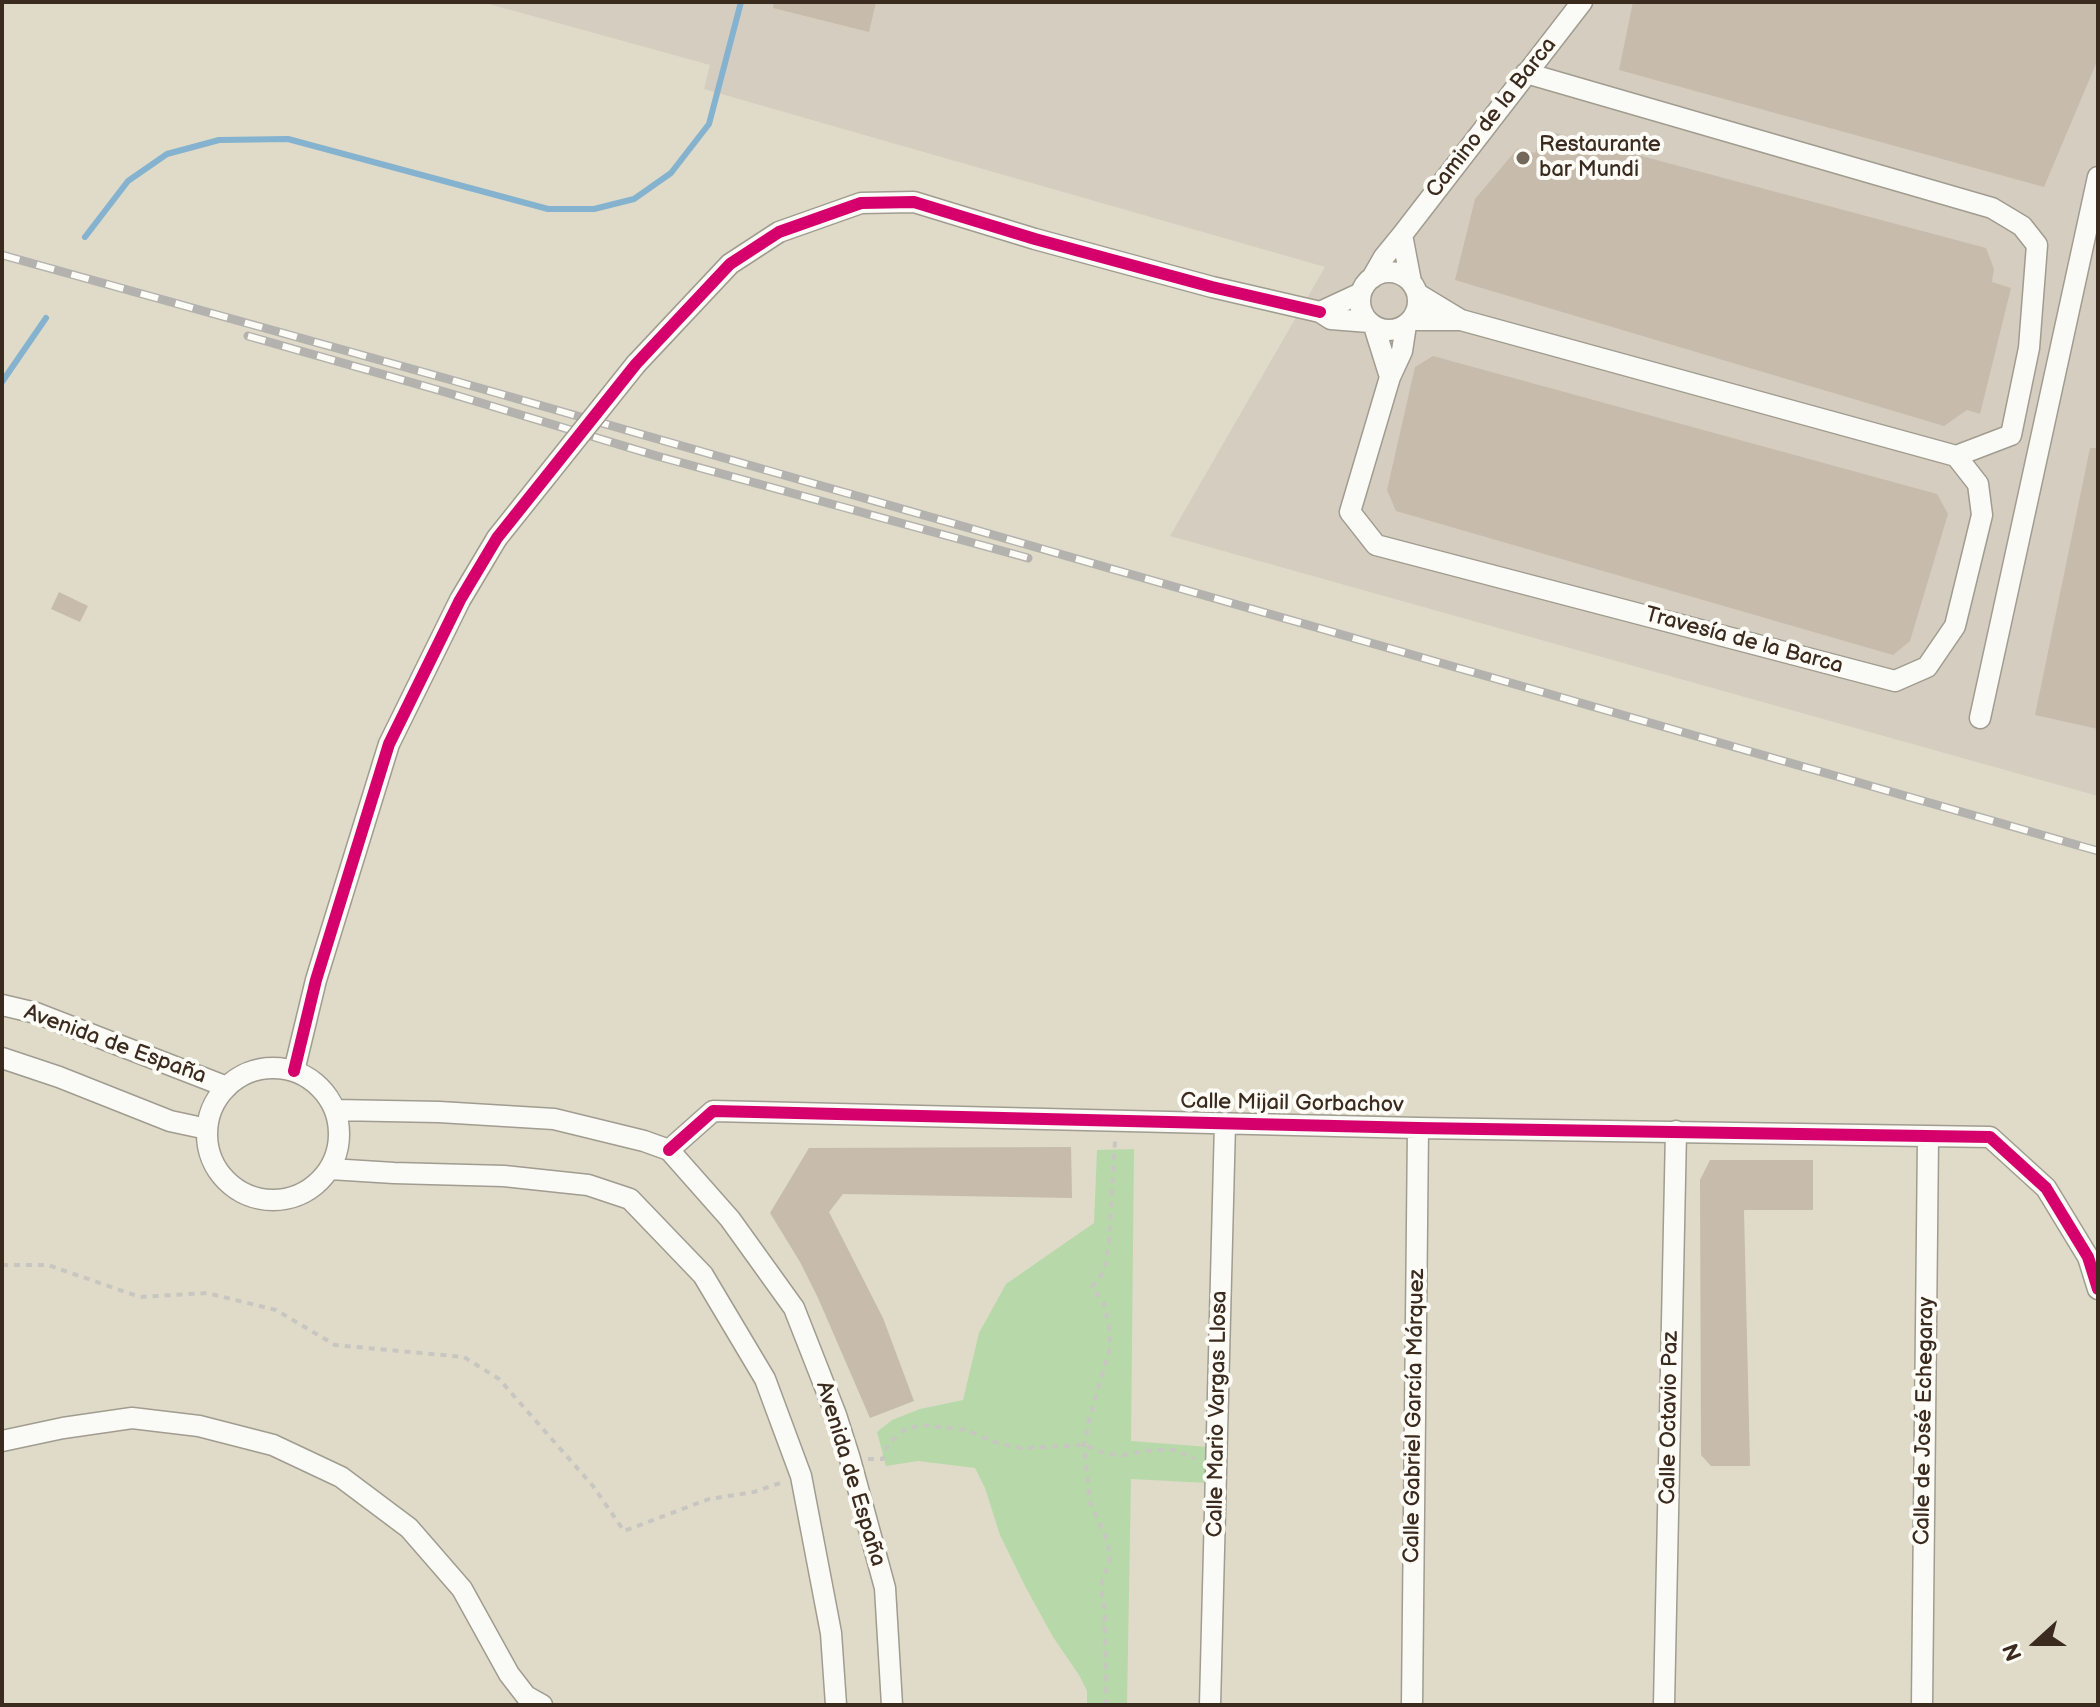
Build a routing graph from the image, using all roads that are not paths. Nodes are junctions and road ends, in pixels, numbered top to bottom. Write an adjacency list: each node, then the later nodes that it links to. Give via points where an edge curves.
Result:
1 (1582, 2): 2 (street, Camino de la Barca)
2 (1526, 73): 4 (street, Camino de la Barca); 12 (street, via 1992,208 2022,226 2037,245 2029,348 2011,435)
3 (2098, 177): 13 (street)
4 (1402, 235): 5 (street, Camino de la Barca); 6 (street)
5 (1367, 285): 6 (street, via 1389,272 1398,273); 7 (street); 10 (street, via 1360,302)
6 (1414, 288): 8 (street); 9 (street, via 1418,304)
7 (1320, 312): 10 (street, via 1331,319); 16 (street, bridge, via 1035,239 914,202 861,203 779,232 730,264 636,364 497,538 460,600 389,744 316,980)
8 (1461, 320): 9 (street); 12 (street)
9 (1409, 322): 10 (street, via 1392,331); 11 (street)
10 (1372, 324): 11 (street)
11 (1390, 377): 12 (street, Travesía de la Barca, via 1350,512 1376,545 1895,681 1927,667 1955,626 1982,515 1978,484)
12 (1956, 456)
13 (1980, 718)
14 (2, 1005): 17 (street, Avenida de España, via 36,1013)
15 (2, 1058): 21 (street, via 170,1121)
16 (294, 1071): 17 (street, via 265,1068 244,1074); 18 (street, via 324,1091)
17 (227, 1087): 21 (street, via 210,1113)
18 (335, 1110): 24 (street, via 554,1119); 25 (street, via 340,1130)
19 (1225, 1123): 20 (street, Calle Mijail Gorbachov); 24 (street, Calle Mijail Gorbachov, via 713,1111); 31 (street, Calle Mario Vargas Llosa)
20 (1418, 1128): 22 (street, Calle Mijail Gorbachov); 32 (street, Calle Gabriel García Márquez)
21 (207, 1129): 25 (street, via 209,1151 219,1171 253,1197 296,1196)
22 (1676, 1131): 23 (street, Calle Mijail Gorbachov); 33 (street, Calle Octavio Paz)
23 (1928, 1138): 26 (street, Calle Mijail Gorbachov, via 1990,1137 2046,1188 2088,1257); 34 (street, Calle de José Echegaray)
24 (669, 1150): 30 (street, Avenida de España, via 730,1219 794,1308 836,1415 885,1588)
25 (330, 1169): 29 (street, via 588,1185 630,1199 703,1275 765,1379 801,1476 831,1633)
26 (2098, 1289)
27 (2, 1441): 28 (street, via 132,1418 199,1426 273,1445 341,1477 409,1528 462,1589 509,1674 526,1696)
28 (542, 1705)
29 (836, 1705)
30 (892, 1705)
31 (1210, 1705)
32 (1412, 1705)
33 (1664, 1705)
34 (1922, 1705)

